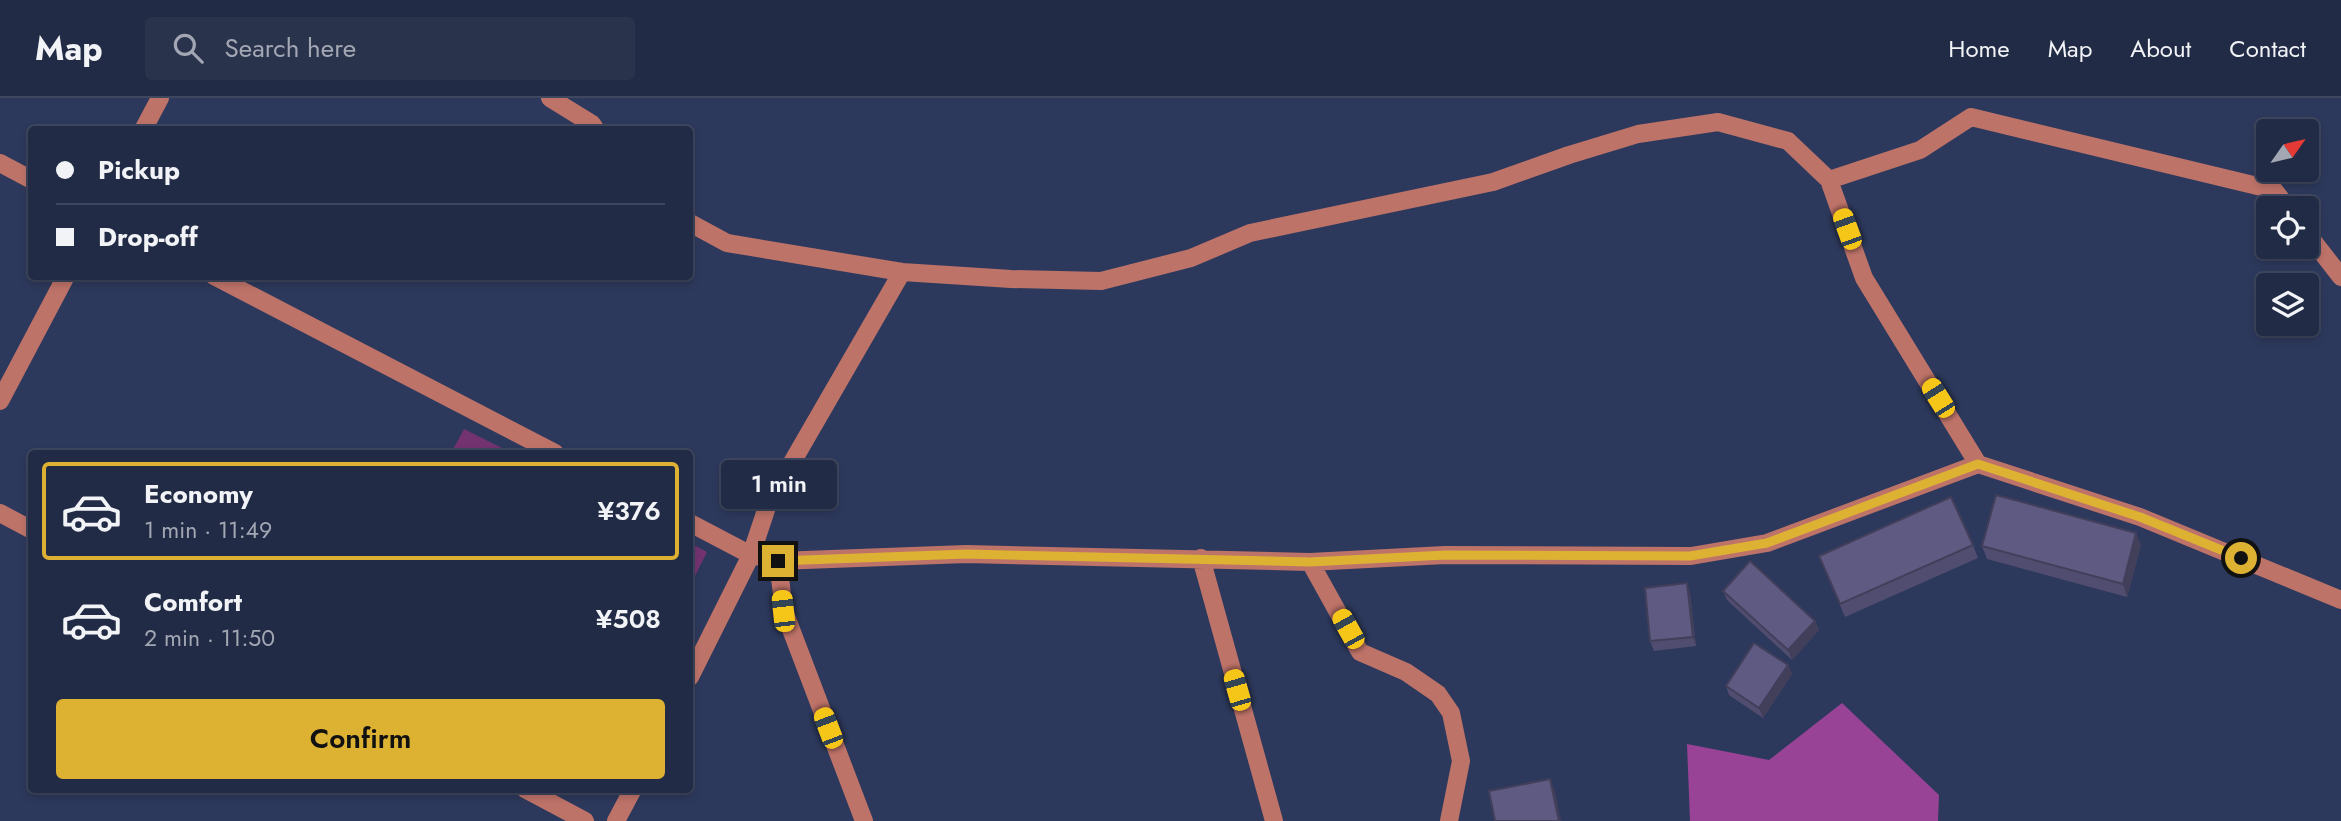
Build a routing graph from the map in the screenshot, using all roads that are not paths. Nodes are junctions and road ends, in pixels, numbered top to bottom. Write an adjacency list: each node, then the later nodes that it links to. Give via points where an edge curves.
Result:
1 (160, 98): 3 (street)
2 (550, 98): 4 (street)
3 (145, 126)
4 (593, 126)
5 (0, 163): 6 (street)
6 (28, 178)
7 (1829, 180): 8 (street, via 1920,150 1971,117 2274,190); 11 (street, via 1788,141 1717,122 1638,134 1493,182 1250,233 1191,258 1101,281); 17 (street, via 1864,278)
8 (2279, 196)
9 (693, 225): 11 (street, via 727,243)
10 (2319, 249): 12 (street)
11 (902, 272): 21 (street, via 768,504)
12 (2341, 277)
13 (64, 280): 15 (street)
14 (222, 280): 16 (street)
15 (0, 401)
16 (549, 450)
17 (1978, 464): 24 (street, via 1767,543 1690,556 1445,555); 25 (street, via 2140,517)
18 (0, 513): 20 (street)
19 (693, 525): 21 (street)
20 (28, 528)
21 (751, 555): 23 (street); 26 (street)
22 (1201, 558): 23 (street, via 966,554); 24 (street); 32 (street)
23 (778, 561): 31 (street, via 783,611)
24 (1310, 562): 33 (street, via 1360,652 1406,672 1438,694 1451,713 1461,761)
25 (2341, 600)
26 (693, 671)
27 (532, 793): 29 (street)
28 (631, 793): 30 (street)
29 (585, 821)
30 (617, 821)
31 (864, 821)
32 (1274, 821)
33 (1449, 821)

